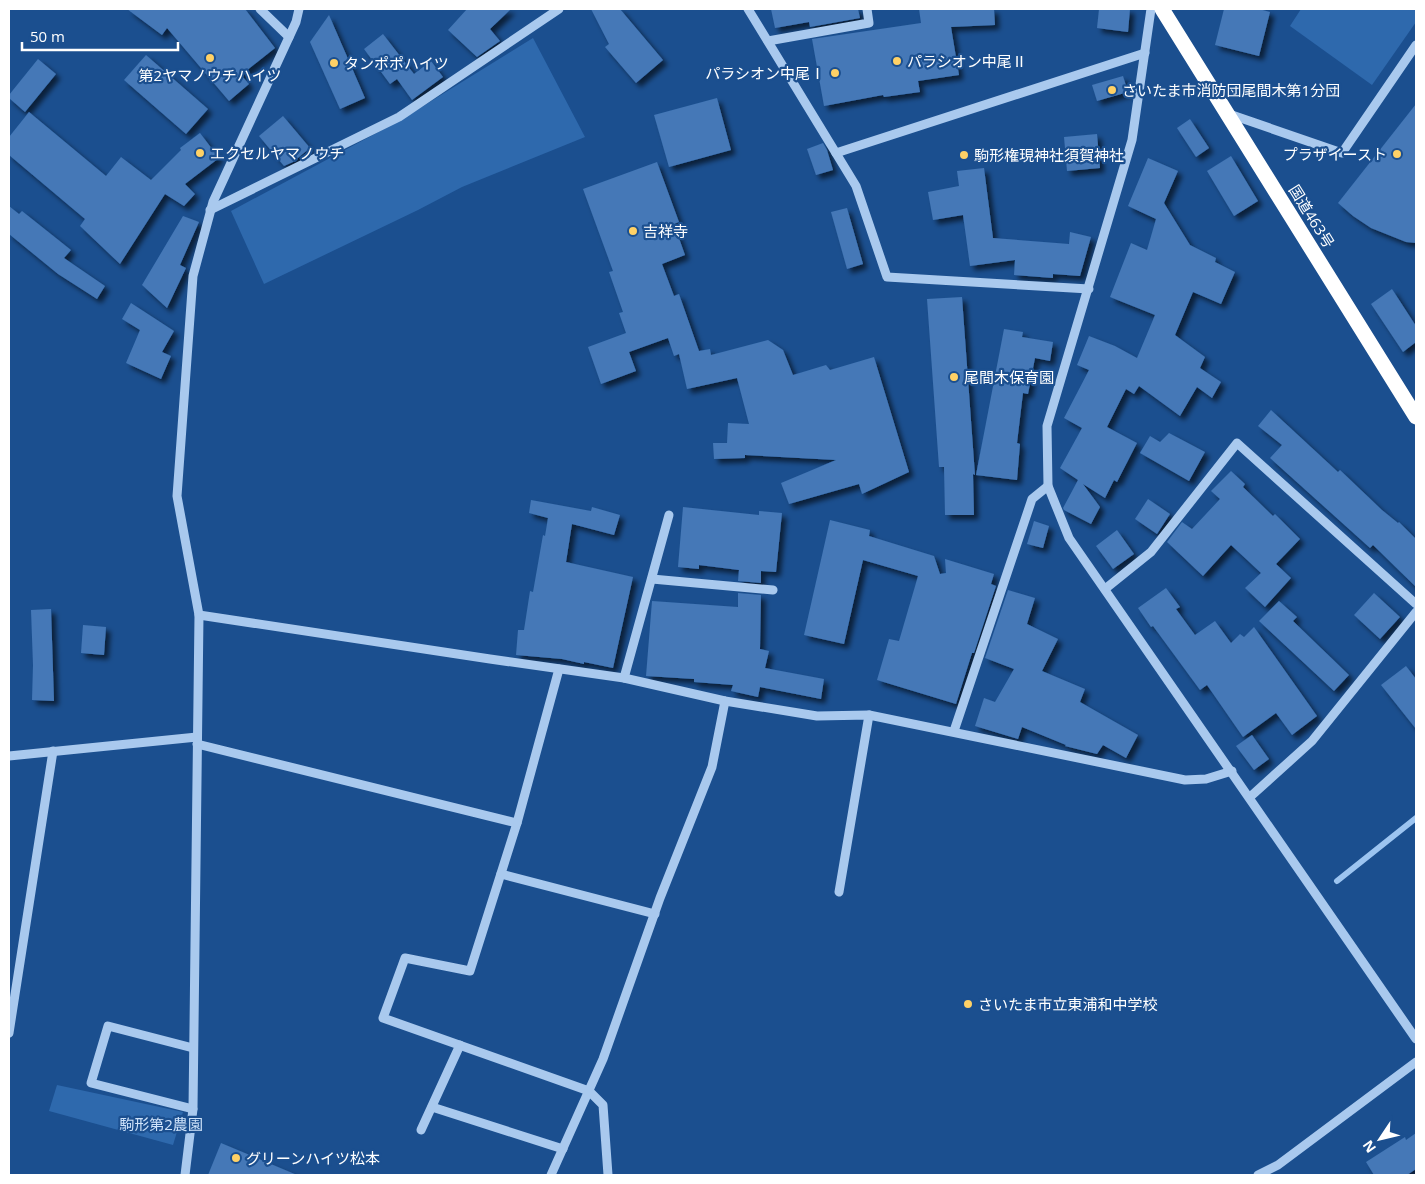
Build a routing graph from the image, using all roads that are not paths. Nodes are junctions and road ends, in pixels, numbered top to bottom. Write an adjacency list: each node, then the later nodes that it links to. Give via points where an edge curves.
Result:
1 (260, 9): 9 (street)
2 (299, 9): 9 (street)
3 (541, 9): 8 (street)
4 (559, 9): 8 (street)
5 (748, 9): 10 (street)
6 (867, 9): 10 (street, via 869,23)
7 (1161, 10): 12 (street); 13 (highway, 国道463号)
8 (549, 17): 15 (street, via 399,117)
9 (289, 38): 15 (street)
10 (768, 41): 14 (street)
11 (1416, 45): 13 (street, via 1342,152)
12 (1145, 53): 14 (street); 16 (street, via 1132,140)
13 (1228, 114): 17 (highway, 国道463号)
14 (836, 153): 16 (street, via 856,186 887,276)
15 (210, 210): 25 (street, via 193,276 177,496)
16 (1088, 289): 18 (street, via 1047,426)
17 (1416, 417)
18 (1048, 486): 21 (street, via 1069,538); 30 (street, via 1032,499)
19 (669, 515): 20 (street)
20 (652, 579): 22 (street); 27 (street)
21 (1105, 589): 23 (street, via 1151,552 1237,443); 34 (street)
22 (774, 590)
23 (1416, 604)
24 (1416, 612): 35 (street, via 1312,741)
25 (199, 615): 26 (street); 31 (street)
26 (559, 669): 27 (street); 36 (street)
27 (624, 678): 28 (street)
28 (725, 701): 29 (street, via 817,716); 39 (street, via 712,767)
29 (869, 715): 30 (street); 38 (street)
30 (954, 731): 34 (street, via 1184,780 1206,779)
31 (197, 740): 32 (street); 36 (street); 43 (street)
32 (53, 751): 33 (street); 40 (street)
33 (9, 756)
34 (1232, 771): 35 (street)
35 (1250, 797): 41 (street)
36 (517, 823): 37 (street)
37 (501, 874): 39 (street); 42 (street, via 470,971 405,958 383,1018)
38 (839, 892)
39 (655, 914): 45 (street)
40 (9, 1033)
41 (1416, 1039)
42 (460, 1045): 45 (street); 46 (street)
43 (194, 1048): 47 (street); 47 (street, via 108,1026 91,1083)
44 (1416, 1062): 53 (street, via 1278,1165)
45 (589, 1091): 49 (street); 52 (street, via 603,1106)
46 (432, 1107): 48 (street); 49 (street)
47 (193, 1109): 50 (street)
48 (420, 1130)
49 (563, 1149): 51 (street)
50 (185, 1175)
51 (551, 1175)
52 (608, 1175)
53 (1258, 1175)

